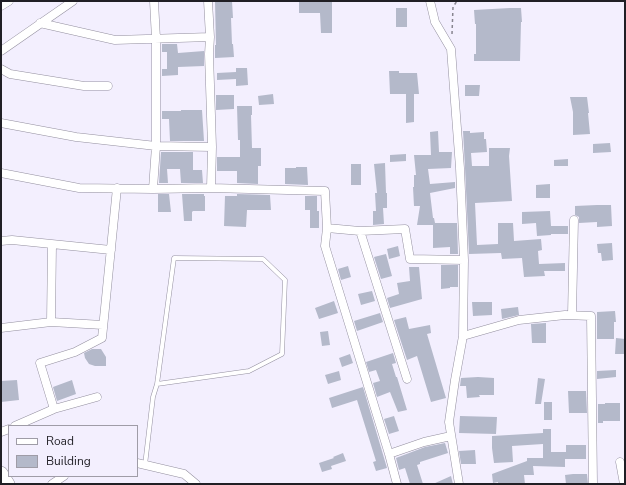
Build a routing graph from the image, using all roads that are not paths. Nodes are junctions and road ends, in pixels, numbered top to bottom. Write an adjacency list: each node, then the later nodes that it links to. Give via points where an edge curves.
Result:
1 (9, 1): 6 (street)
2 (73, 1): 7 (street)
3 (154, 1): 9 (street)
4 (208, 1): 8 (street)
5 (430, 1): 26 (street, via 435,22 450,49 460,168)
6 (1, 6)
7 (40, 23): 9 (street, via 115,40); 10 (street)
8 (210, 37): 9 (street); 15 (street)
9 (156, 39): 14 (street)
10 (1, 50)
11 (1, 69): 12 (street, via 10,74 70,84)
12 (108, 86)
13 (1, 123): 14 (street, via 76,137)
14 (156, 146): 15 (street); 19 (street)
15 (212, 147): 18 (street)
16 (1, 173): 17 (street, via 79,188)
17 (117, 188): 19 (street); 25 (street)
18 (211, 188): 19 (street); 21 (street, via 325,191)
19 (153, 189)
20 (574, 220): 27 (street)
21 (327, 228): 22 (street); 38 (street, via 325,246)
22 (360, 231): 26 (street, via 405,229 410,259); 32 (street)
23 (1, 240): 24 (street)
24 (52, 245): 25 (street); 28 (street)
25 (110, 250): 29 (street)
26 (464, 260): 31 (street)
27 (572, 315): 31 (street, via 519,320); 48 (street, via 591,316)
28 (51, 322): 29 (street); 30 (street)
29 (103, 325): 35 (street, via 102,338 75,352 40,363)
30 (1, 328)
31 (463, 336): 37 (street, via 449,422)
32 (408, 379)
33 (157, 384): 33 (lane, via 248,371 282,354 285,280 262,259 174,258); 40 (lane)
34 (97, 397): 35 (street)
35 (54, 410): 36 (street)
36 (17, 425)
37 (451, 436): 38 (street); 47 (street)
38 (389, 454): 46 (street)
39 (620, 462): 49 (street)
40 (141, 464): 45 (street, via 184,474)
41 (1, 473): 43 (main road)
42 (62, 477): 44 (street)
43 (8, 484)
44 (52, 484)
45 (196, 484)
46 (397, 484)
47 (460, 484)
48 (593, 484)
49 (624, 484)

